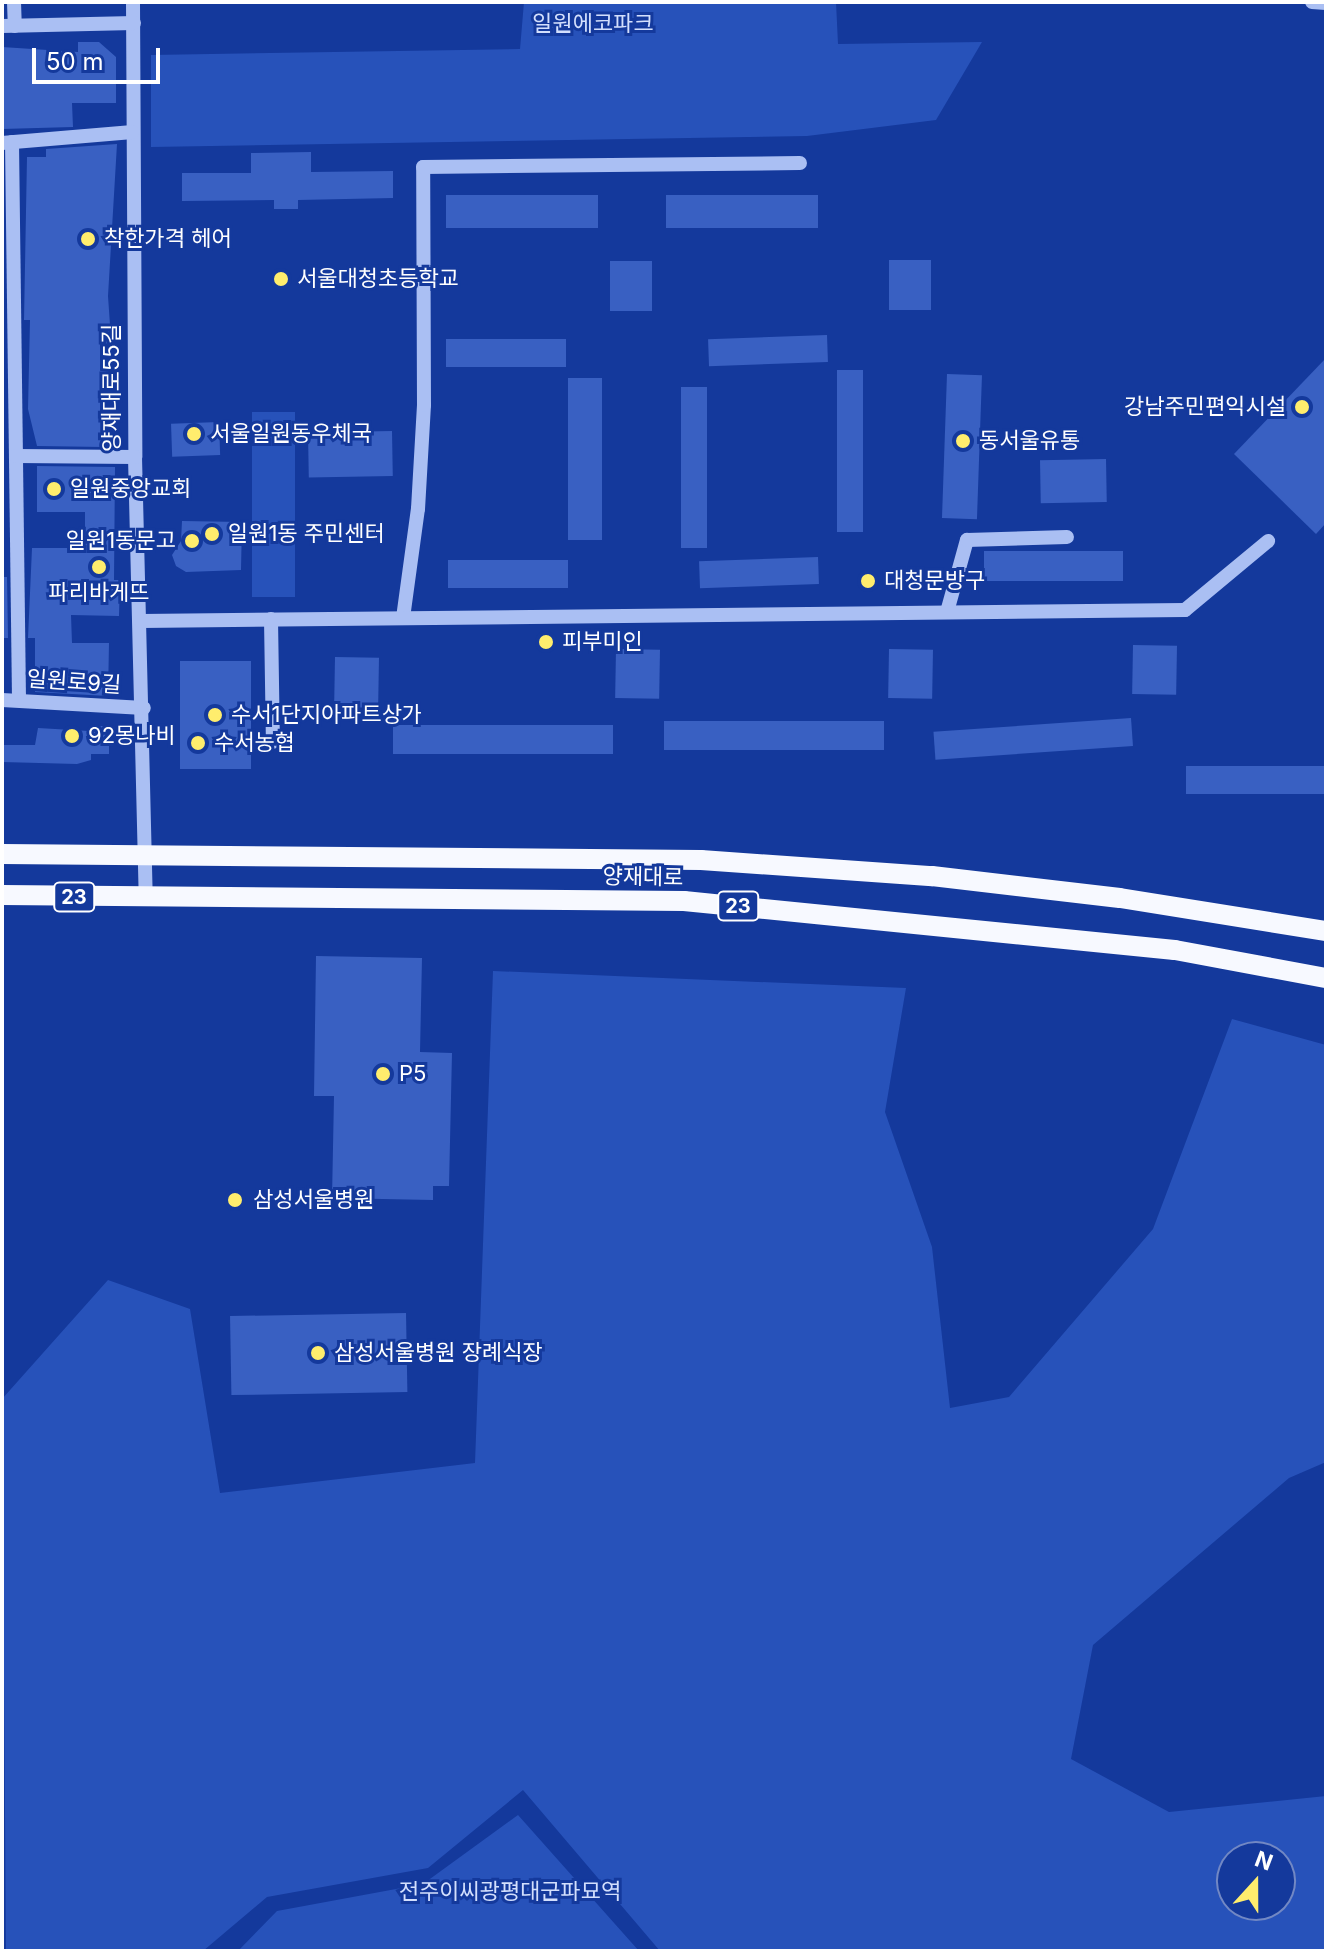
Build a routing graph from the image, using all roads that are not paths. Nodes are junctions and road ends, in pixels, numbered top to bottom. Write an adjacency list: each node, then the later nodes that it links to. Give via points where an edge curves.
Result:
1 (14, 2): 6 (street)
2 (133, 2): 5 (street, 양재대로55길)
3 (1312, 2): 4 (street)
4 (1326, 3)
5 (134, 23): 6 (street); 7 (street, 양재대로55길)
6 (8, 26)
7 (133, 132): 8 (street); 12 (street, 양재대로55길)
8 (7, 143): 10 (street)
9 (800, 163): 17 (street, via 423,167 424,405 418,509)
10 (9, 396): 11 (street)
11 (16, 456): 12 (street); 13 (street)
12 (135, 457): 19 (street, 양재대로55길)
13 (9, 510): 21 (street)
14 (1067, 537): 16 (street, via 967,540)
15 (1268, 541): 16 (street, via 1185,610)
16 (947, 612): 17 (street)
17 (403, 618): 18 (street)
18 (271, 619): 19 (street); 23 (street)
19 (141, 621): 22 (street, 양재대로55길)
20 (2, 700): 21 (street, 일원로9길)
21 (19, 700): 22 (street, 일원로9길)
22 (144, 708): 25 (street, 양재대로55길)
23 (273, 742)
24 (2, 854): 25 (main road, 양재대로 / 23)
25 (146, 857): 27 (street, 양재대로55길); 28 (main road, 양재대로 / 23, via 701,860 932,876 1120,898)
26 (2, 895): 27 (main road, 양재대로 / 23)
27 (146, 898): 29 (main road, 양재대로 / 23, via 684,901 1175,950)
28 (1326, 931)
29 (1326, 978)

